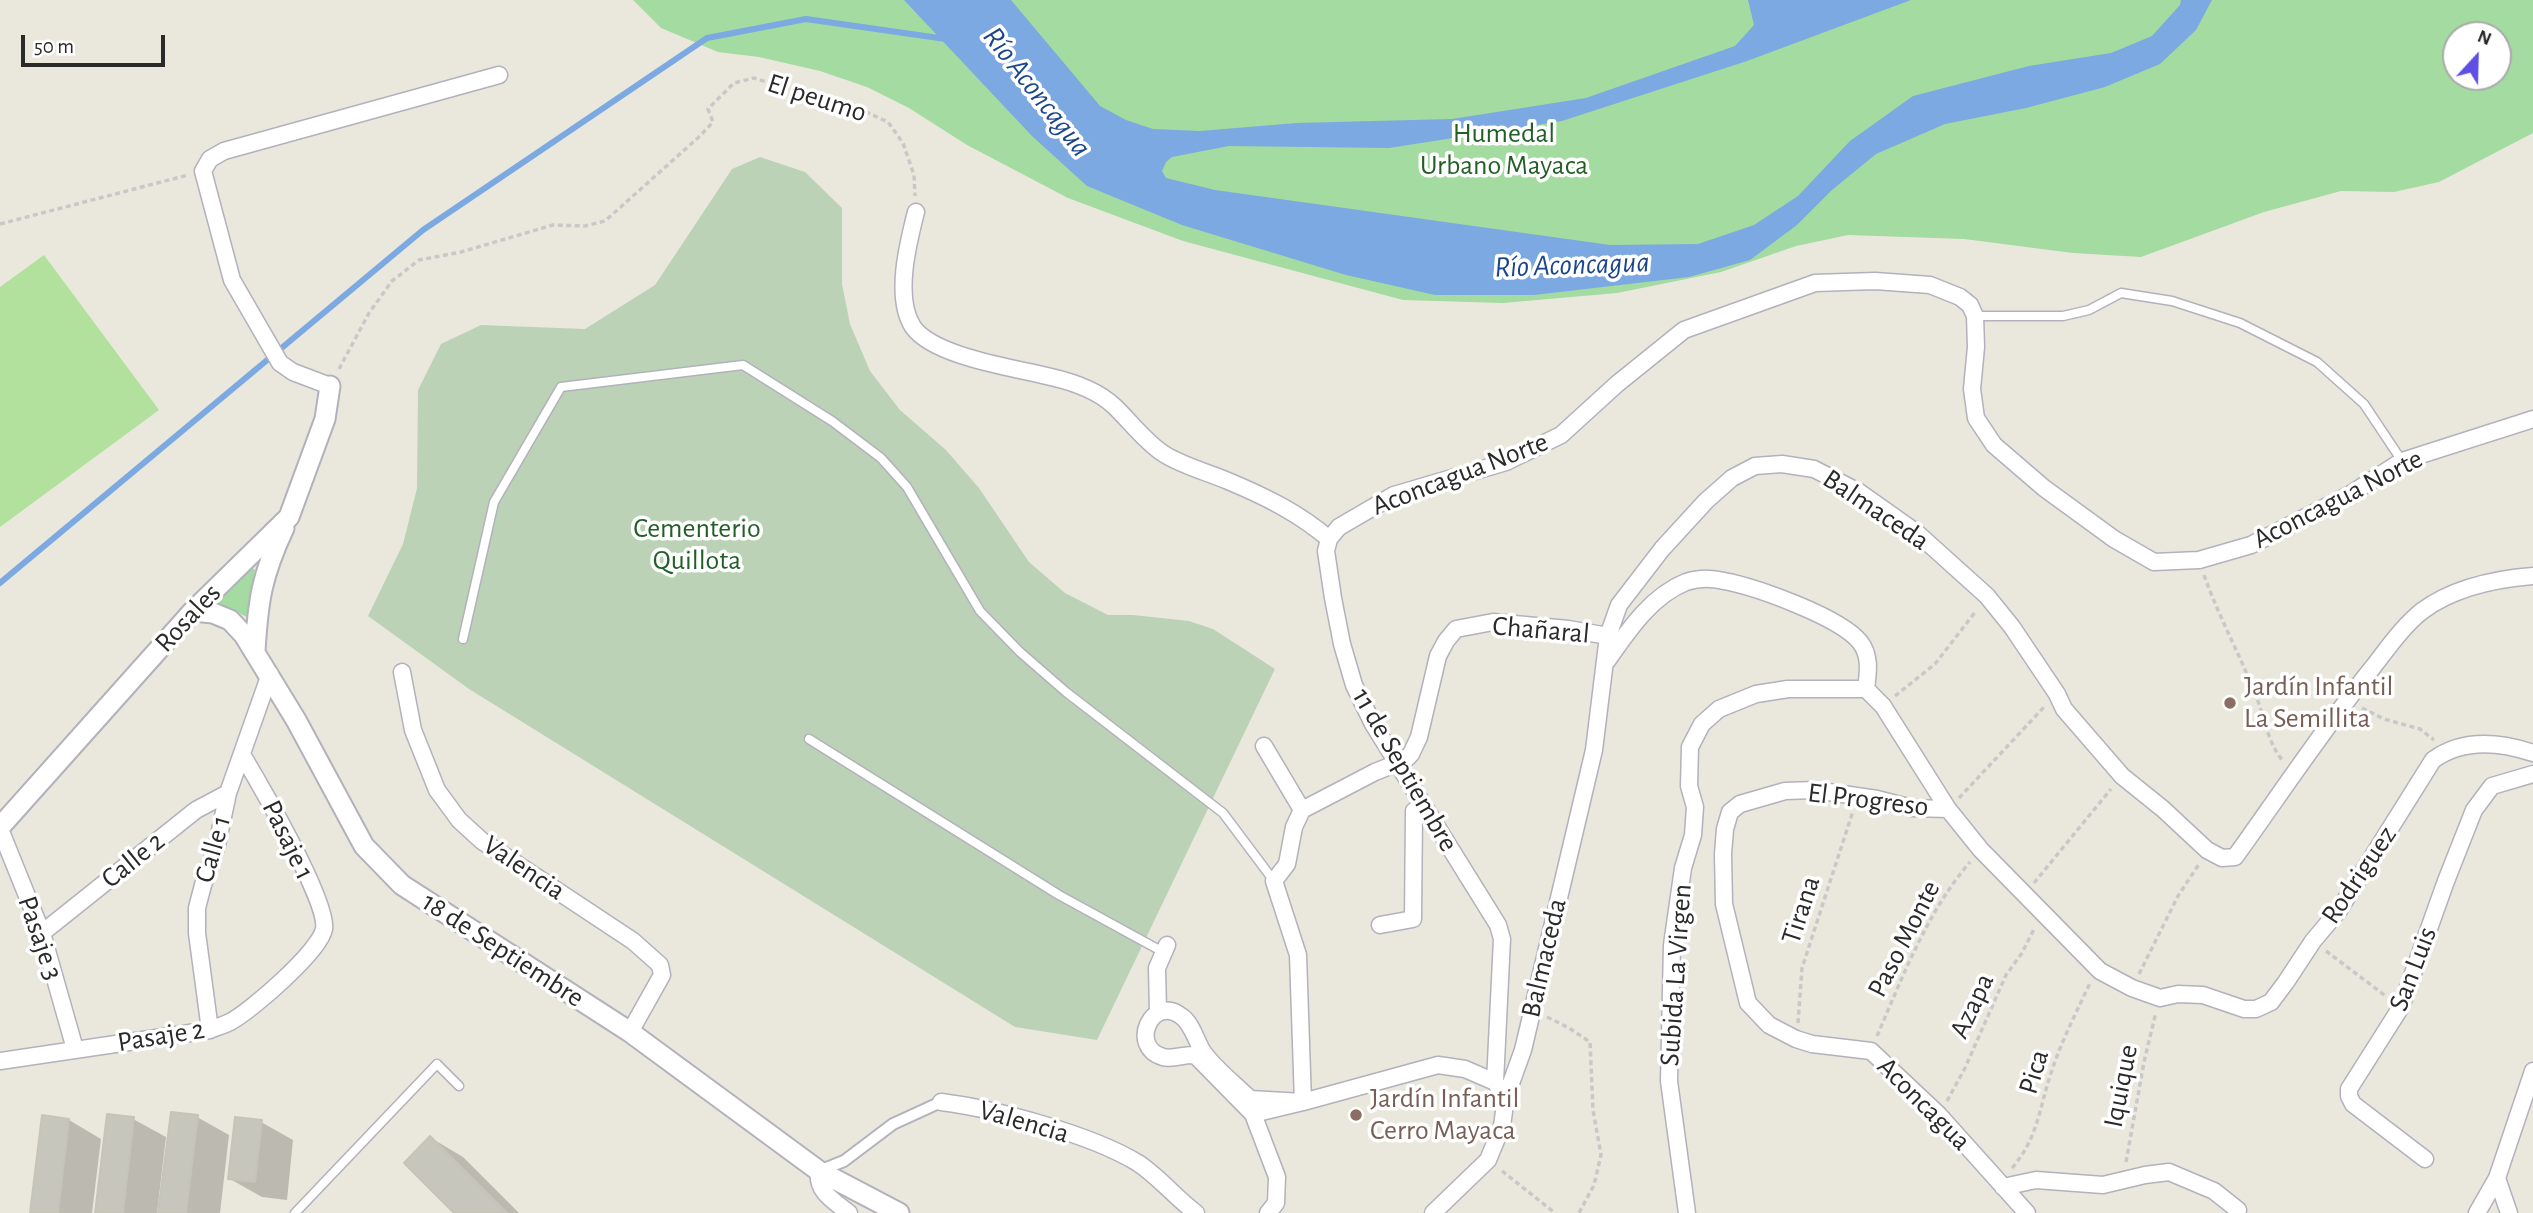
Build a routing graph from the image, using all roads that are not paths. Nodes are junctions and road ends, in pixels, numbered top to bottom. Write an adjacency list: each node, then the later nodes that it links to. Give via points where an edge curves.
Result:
1 (499, 75): 4 (street, via 224,151 210,159 204,171 232,280 280,363 293,373)
2 (916, 212): 8 (street, via 907,244 904,293 906,313 926,341 1085,388 1111,403 1163,453 1277,503)
3 (1975, 316): 6 (lane, via 2063,316 2088,310 2121,293 2172,301 2241,323 2317,362 2364,404); 6 (street, Aconcagua Norte, via 1972,389 1976,418 1994,445 2044,488 2154,562 2199,560 2251,545 2349,495); 8 (street, Aconcagua Norte, via 1959,297 1930,285 1815,283 1684,331 1561,435 1506,462 1394,495 1339,527)
4 (330, 386): 7 (street, Rosales, via 325,419)
5 (2533, 419): 6 (street, Aconcagua Norte)
6 (2402, 461)
7 (289, 517): 10 (street, Rosales); 13 (street, via 261,586)
8 (1329, 539): 22 (street, 11 de Septiembre, via 1326,551 1333,598 1354,685)
9 (2533, 576): 11 (street, Balmaceda, via 2460,591 2422,611 2346,700 2235,857 2222,858 2122,776 2079,729 1987,596 1917,533 1859,492 1814,469 1767,464 1732,478 1662,549 1619,605)
10 (193, 611): 13 (street, 18 de Septiembre, via 230,620); 28 (street, Rosales)
11 (1608, 636): 14 (street, Balmaceda); 22 (street, Chañaral, via 1493,622 1455,629 1438,656 1416,745)
12 (463, 639): 29 (lane, via 494,502 561,387 743,365 881,458 907,487 980,611 1066,692 1223,813)
13 (255, 651): 16 (street, 18 de Septiembre)
14 (1605, 663): 17 (street, via 1630,628 1669,590 1689,581 1714,579 1768,595 1849,631 1862,644 1869,663); 44 (street, Balmaceda, via 1594,750 1523,1049)
15 (402, 672): 37 (street, Valencia, via 413,730 437,790 458,820 482,841 633,941 660,965 662,975)
16 (270, 674): 21 (street, Calle 1); 37 (street, 18 de Septiembre, via 364,846 402,885)
17 (1866, 689): 26 (street, via 1883,706); 59 (street, Subida La Virgen, via 1788,689 1756,694 1719,709 1702,724 1690,747 1689,786 1695,807 1672,945 1669,1080)
18 (809, 739): 33 (lane, via 1059,895)
19 (1264, 746): 27 (street)
20 (2533, 753): 34 (street, Rodriguez, via 2483,743 2446,750 2433,760 2339,910)
21 (243, 755): 24 (street, Calle 1); 31 (street, Pasaje 1, via 276,810 320,907)
22 (1399, 763): 25 (street, 11 de Septiembre); 27 (street)
23 (2533, 774): 48 (street, San Luis, via 2492,786 2474,810 2401,1007 2349,1089 2353,1104)
24 (228, 793): 32 (street, Calle 2, via 196,810); 36 (street, Calle 1, via 197,908)
25 (1422, 805): 30 (street, via 1414,811 1413,919); 42 (street, 11 de Septiembre, via 1502,939)
26 (1948, 809): 34 (street, El Progreso, via 1981,850 2100,971 2160,998 2203,995 2244,1009); 38 (street, El Progreso, via 1795,790 1757,797 1730,812 1723,854 1724,904 1748,1003 1769,1026)
27 (1302, 810): 29 (street, via 1287,864)
28 (0, 828): 32 (street, Pasaje 3)
29 (1274, 881): 46 (street, via 1298,955)
30 (1380, 925)
31 (324, 928): 36 (street, Pasaje 2, via 313,950 248,1009)
32 (42, 933): 39 (street, Pasaje 3)
33 (1166, 949): 35 (street, via 1157,968)
34 (2271, 1002)
35 (1158, 1012): 46 (street, via 1179,1014 1205,1055 1250,1099); 47 (street, via 1144,1033 1152,1051 1161,1057 1195,1055)
36 (210, 1030): 39 (street, Pasaje 2)
37 (630, 1032): 49 (street, 18 de Septiembre)
38 (1796, 1039): 51 (street, Aconcagua, via 1871,1051 1939,1115)
39 (75, 1049): 40 (street, Pasaje 2)
40 (0, 1061)
41 (2533, 1071): 50 (street)
42 (1495, 1082): 44 (street); 46 (street, via 1465,1069 1438,1065)
43 (459, 1086): 53 (lane, via 437,1065)
44 (1506, 1097): 58 (street, Balmaceda, via 1502,1126 1488,1160)
45 (941, 1102): 49 (street, Valencia, via 893,1124 844,1161); 56 (street, Valencia, via 978,1107 1096,1143 1138,1164)
46 (1303, 1102): 47 (street)
47 (1253, 1114): 57 (street, via 1277,1177 1276,1203)
48 (2425, 1159)
49 (819, 1171): 54 (street, via 822,1191); 55 (street, 18 de Septiembre)
50 (2497, 1178): 61 (street); 62 (street)
51 (2001, 1185): 52 (street, via 2036,1180 2104,1185 2169,1172 2214,1191); 60 (street, Aconcagua)
52 (2238, 1210)
53 (295, 1213)
54 (849, 1213)
55 (899, 1213)
56 (1196, 1213)
57 (1268, 1213)
58 (1433, 1213)
59 (1687, 1213)
60 (2027, 1213)
61 (2477, 1213)
62 (2509, 1213)

